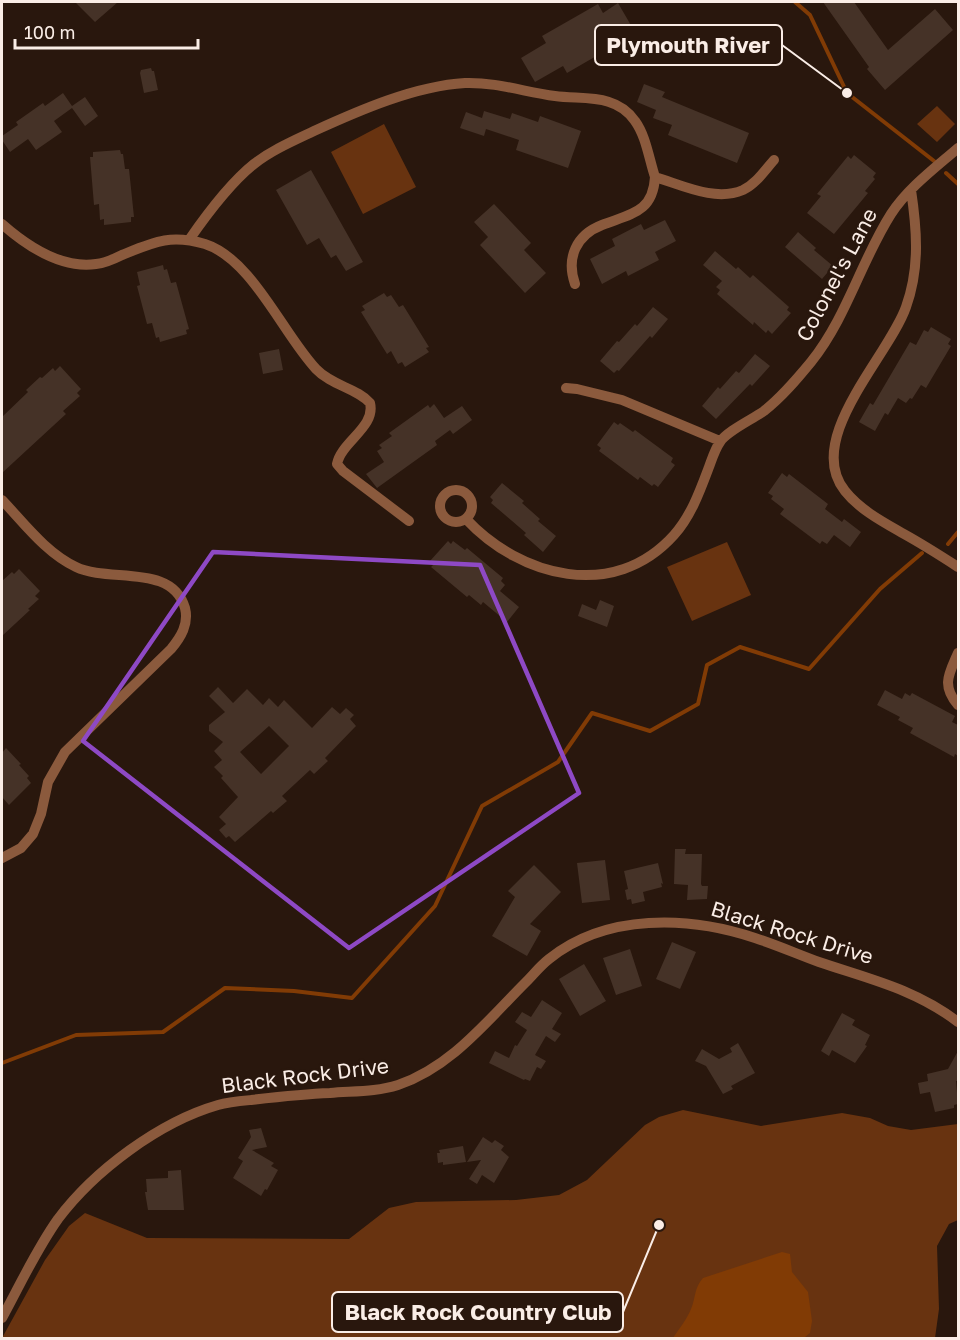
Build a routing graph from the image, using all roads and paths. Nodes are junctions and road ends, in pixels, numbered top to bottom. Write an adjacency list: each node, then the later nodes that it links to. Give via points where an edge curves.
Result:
1 (958, 148): 4 (street, Colonel's Lane)
2 (774, 160): 3 (street, via 744,190 724,195)
3 (655, 177): 6 (street, via 635,120 608,102 480,83 433,87 335,122 264,157 241,175); 7 (street, via 649,201 639,211 602,225 579,241 571,266)
4 (911, 190): 9 (street, Colonel's Lane, via 891,214 848,302 814,359 766,409); 13 (street, via 917,246 911,292 892,337 841,421 834,466 844,491 862,508)
5 (2, 225): 6 (street, via 39,251 74,264 102,263 157,240)
6 (189, 240): 12 (street, via 215,248 230,258 318,371 370,403 370,415 337,465)
7 (575, 284)
8 (566, 388): 9 (street, via 622,400)
9 (720, 441): 11 (street, via 694,505 674,535 653,554 610,573 555,572 528,564)
10 (2, 500): 16 (street, via 67,563 90,573 154,579 179,595 186,613 183,632 171,649 65,752 48,782 33,834 21,848)
11 (466, 519)
12 (409, 521)
13 (958, 567)
14 (958, 653): 15 (street, via 947,678)
15 (958, 705)
16 (2, 858)
17 (958, 1022): 18 (street, Black Rock Drive, via 923,999 882,981 753,937 666,921 602,932 549,959 456,1054 424,1074 396,1086 366,1092 218,1105 184,1118 122,1156 86,1186 58,1220)
18 (2, 1318)

